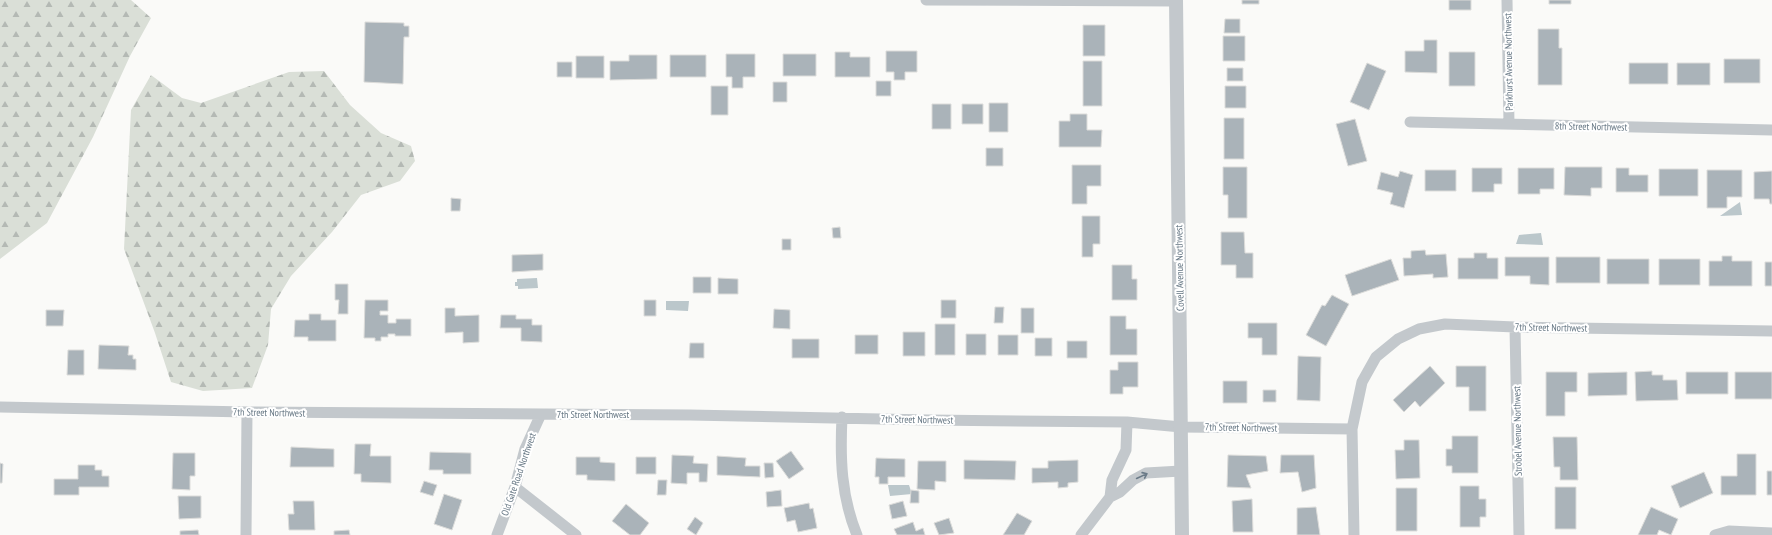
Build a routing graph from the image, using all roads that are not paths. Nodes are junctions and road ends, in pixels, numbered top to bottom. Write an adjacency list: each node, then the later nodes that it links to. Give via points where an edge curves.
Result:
1 (926, 0): 3 (street)
2 (1507, 0): 5 (street, Parkhurst Avenue Northwest)
3 (1176, 1): 14 (street, Covell Avenue Northwest)
4 (1410, 122): 5 (street, 8th Street Northwest)
5 (1509, 124): 6 (street, 8th Street Northwest)
6 (1772, 130)
7 (1515, 327): 8 (street, 7th Street Northwest); 15 (street, 7th Street Northwest, via 1445,324 1420,328 1398,339 1376,357 1362,382); 27 (street, Strobel Avenue Northwest)
8 (1772, 331)
9 (0, 407): 10 (street, 7th Street Northwest)
10 (247, 412): 11 (street, 7th Street Northwest); 20 (street)
11 (541, 414): 12 (street, 7th Street Northwest); 17 (street, Old Gate Road Northwest, via 525,449)
12 (842, 417): 13 (street, 7th Street Northwest); 23 (street, via 840,460 844,496)
13 (1127, 422): 14 (street, 7th Street Northwest); 18 (street, via 1126,450 1112,480)
14 (1181, 427): 15 (street, 7th Street Northwest); 16 (street, Covell Avenue Northwest)
15 (1352, 429): 26 (street)
16 (1181, 471): 18 (street, one-way to 16, via 1146,473); 25 (street, Covell Avenue Northwest)
17 (515, 488): 21 (street, Old Gate Road Northwest); 22 (street)
18 (1110, 497): 24 (street)
19 (1772, 533): 28 (street, via 1729,531)
20 (246, 535)
21 (497, 535)
22 (576, 535)
23 (857, 535)
24 (1081, 535)
25 (1182, 535)
26 (1354, 535)
27 (1518, 535)
28 (1714, 535)

